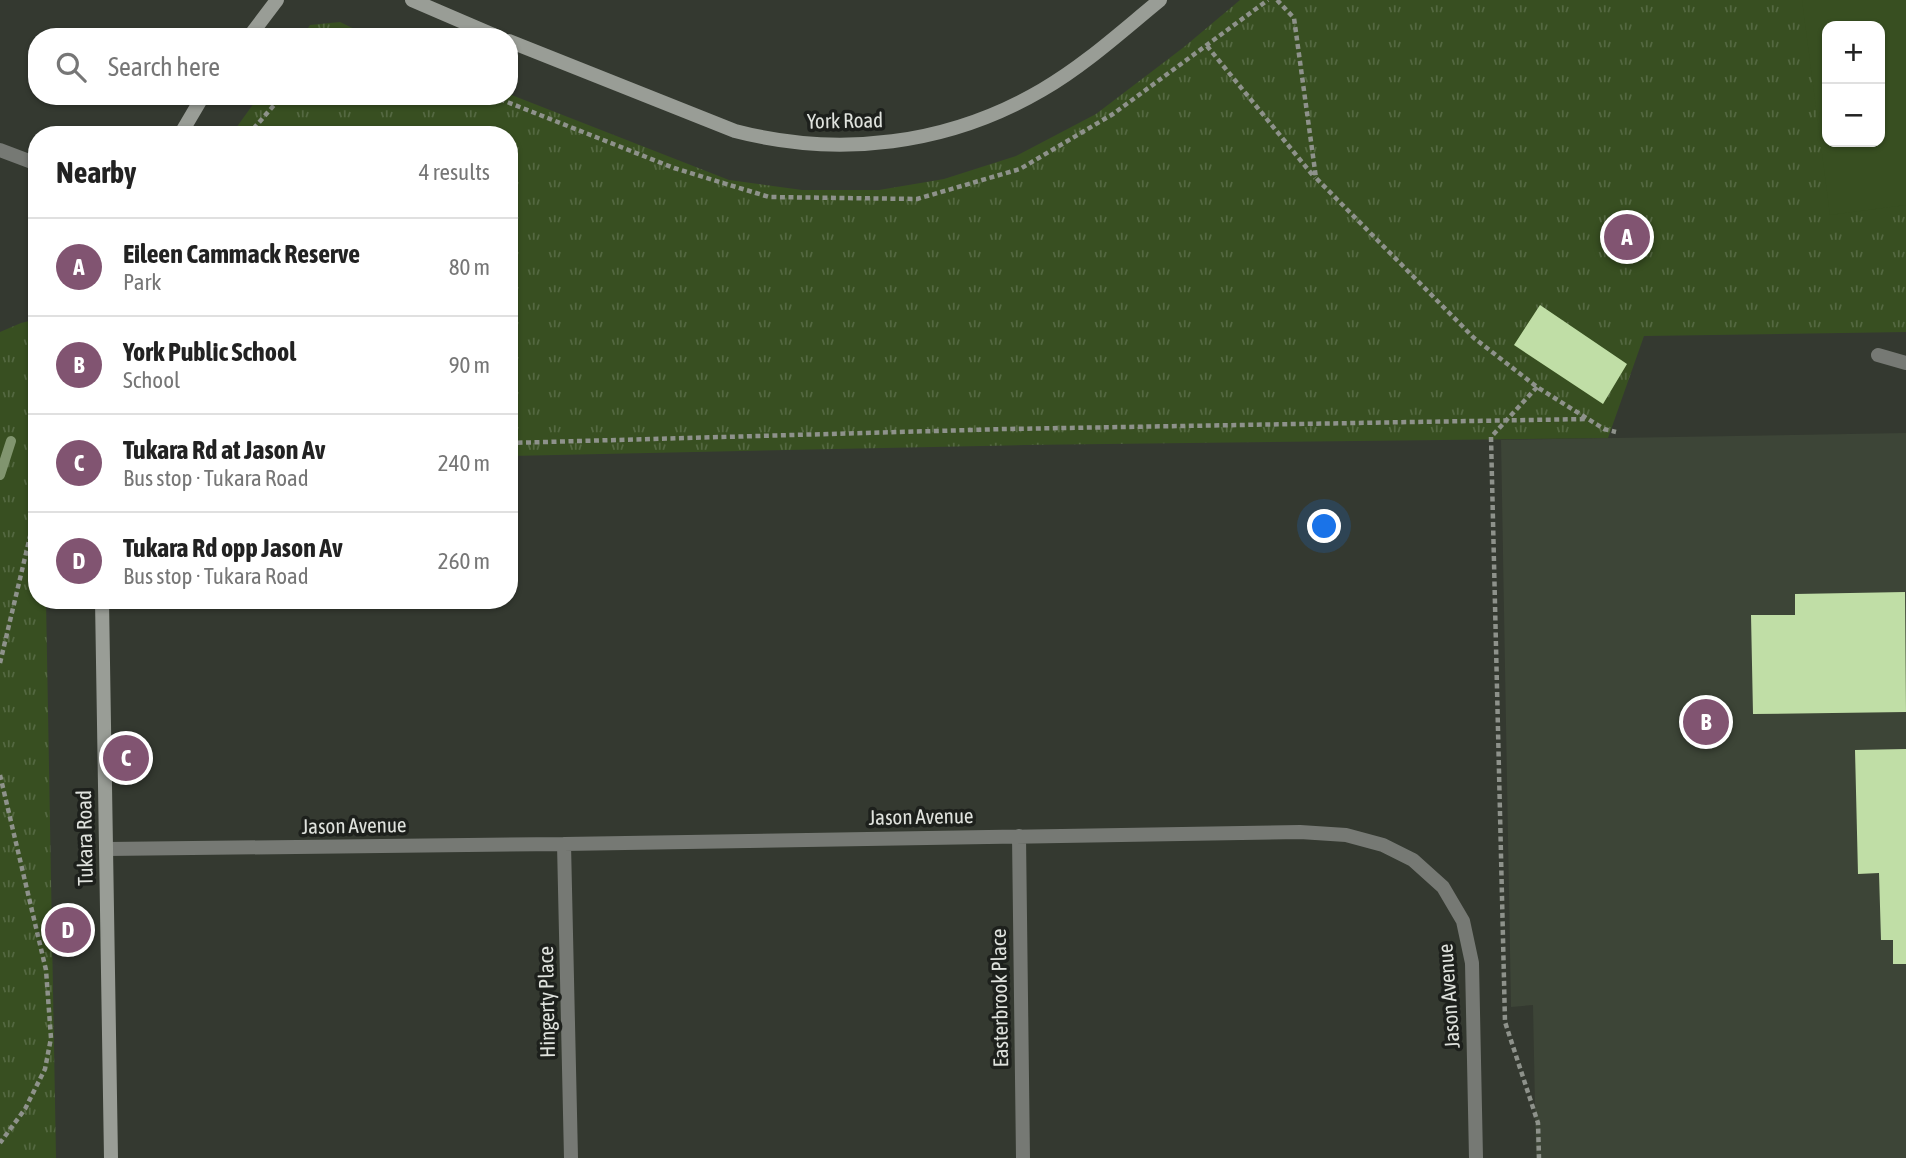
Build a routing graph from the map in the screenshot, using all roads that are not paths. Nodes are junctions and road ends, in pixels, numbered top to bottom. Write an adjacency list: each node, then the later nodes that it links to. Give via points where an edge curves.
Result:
1 (277, 0): 4 (street)
2 (412, 0): 5 (street)
3 (1160, 0): 6 (street, York Road, via 1083,62 1016,104 947,131 874,144 799,143 734,131)
4 (256, 28)
5 (477, 28)
6 (518, 45)
7 (198, 105): 8 (street)
8 (185, 126)
9 (0, 150): 10 (street)
10 (28, 161)
11 (1878, 355): 12 (street)
12 (1906, 363)
13 (102, 609): 16 (street, Tukara Road)
14 (1019, 836): 15 (street, Jason Avenue); 19 (street, Easterbrook Place); 20 (street, Jason Avenue, via 1300,832 1346,835 1413,860 1443,887 1463,921 1472,963)
15 (564, 844): 16 (street, Jason Avenue); 18 (street, Hingerty Place)
16 (107, 849): 17 (street, Tukara Road)
17 (111, 1158)
18 (571, 1158)
19 (1023, 1158)
20 (1476, 1158)

